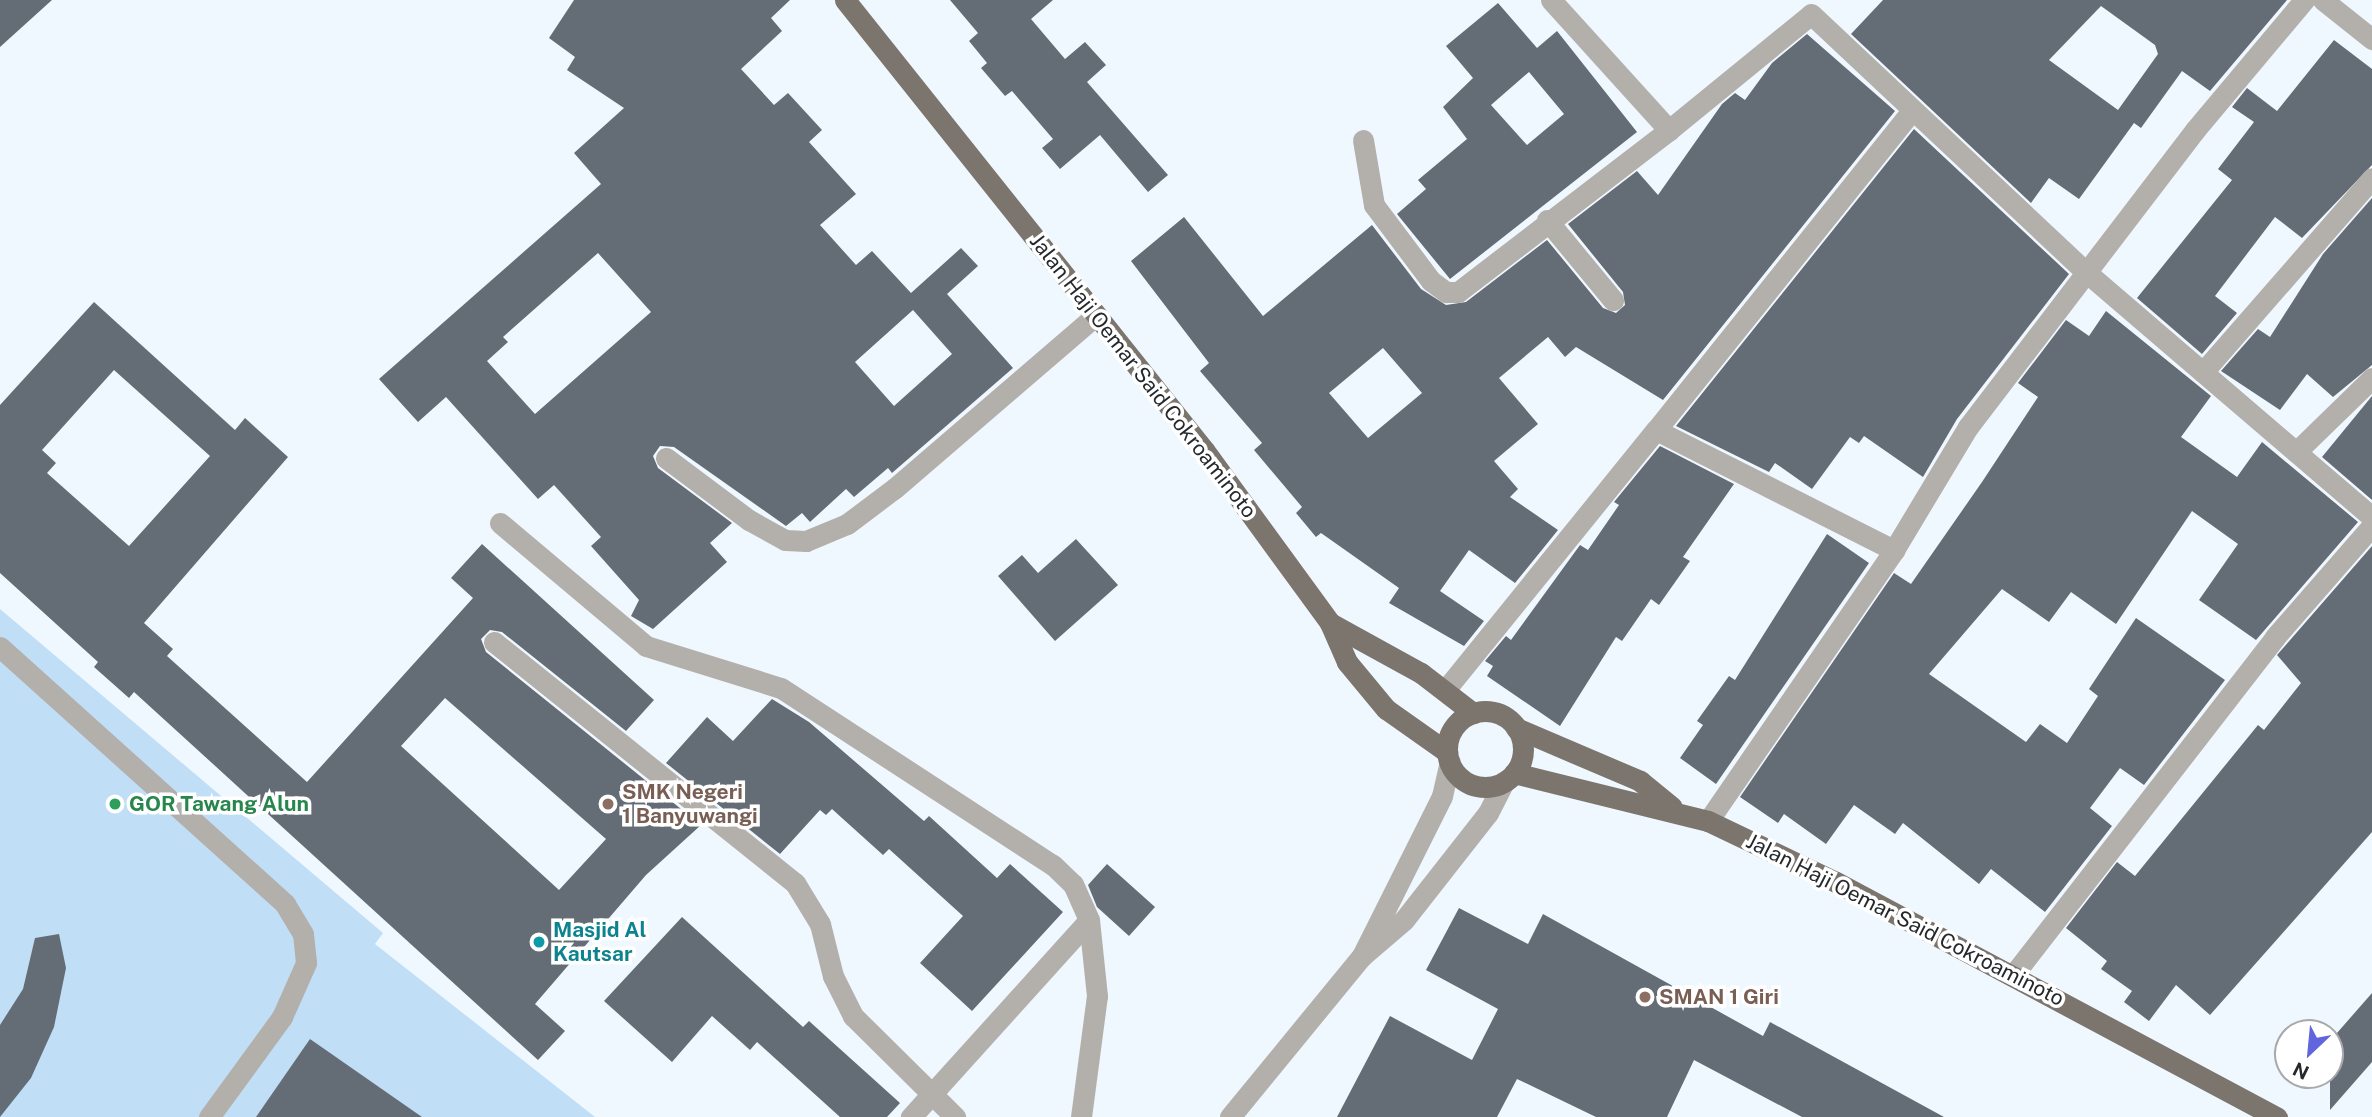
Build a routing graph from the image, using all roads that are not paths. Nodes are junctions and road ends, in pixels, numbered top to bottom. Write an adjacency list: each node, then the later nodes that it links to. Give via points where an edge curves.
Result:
1 (845, 0): 14 (main road, Jalan Haji Oemar Said Cokroaminoto)
2 (1551, 0): 8 (street)
3 (2304, 0): 12 (street)
4 (2323, 0): 6 (street)
5 (1805, 7): 7 (street); 8 (street)
6 (2372, 39)
7 (1912, 110): 12 (street); 17 (street)
8 (1669, 130): 11 (street)
9 (1363, 140): 11 (street, via 1374,205 1430,281 1446,292 1458,292)
10 (2372, 178): 15 (street)
11 (1547, 220): 13 (street)
12 (2086, 272): 15 (street); 23 (street, via 1968,427)
13 (1613, 300)
14 (1096, 315): 19 (street, via 895,488 847,524 806,541 785,540 749,520); 24 (main road, Jalan Haji Oemar Said Cokroaminoto)
15 (2203, 372): 18 (street)
16 (2372, 378): 18 (street)
17 (1656, 430): 23 (street); 27 (street)
18 (2296, 452): 20 (street)
19 (666, 458)
20 (2372, 517)
21 (500, 523): 34 (street, via 646,646 781,688 1053,865 1073,884)
22 (2372, 527): 36 (street, via 2275,637)
23 (1895, 550): 33 (street)
24 (1330, 622): 27 (main road, Jalan Haji Oemar Said Cokroaminoto); 30 (main road, via 1348,662 1386,709)
25 (494, 642): 37 (street, via 795,883 820,924 834,976 853,1016)
26 (0, 646): 38 (street, via 285,904 303,934 306,963 282,1017)
27 (1446, 690): 28 (main road, Jalan Haji Oemar Said Cokroaminoto)
28 (1473, 713): 29 (main road, via 1497,713); 30 (main road, via 1451,731)
29 (1516, 728): 31 (main road, via 1523,751); 32 (main road, via 1640,781)
30 (1449, 757): 31 (main road, via 1473,784); 35 (street, via 1442,796)
31 (1509, 777): 32 (main road, Jalan Haji Oemar Said Cokroaminoto); 35 (street, via 1488,813 1404,919)
32 (1673, 808): 33 (main road, Jalan Haji Oemar Said Cokroaminoto)
33 (1708, 821): 36 (main road, Jalan Haji Oemar Said Cokroaminoto)
34 (1089, 920): 37 (street); 41 (street, via 1097,996)
35 (1362, 956): 42 (street)
36 (2014, 974): 43 (main road, Jalan Haji Oemar Said Cokroaminoto)
37 (931, 1094): 39 (street); 40 (street)
38 (209, 1117)
39 (911, 1117)
40 (955, 1117)
41 (1082, 1117)
42 (1231, 1117)
43 (2277, 1117)

